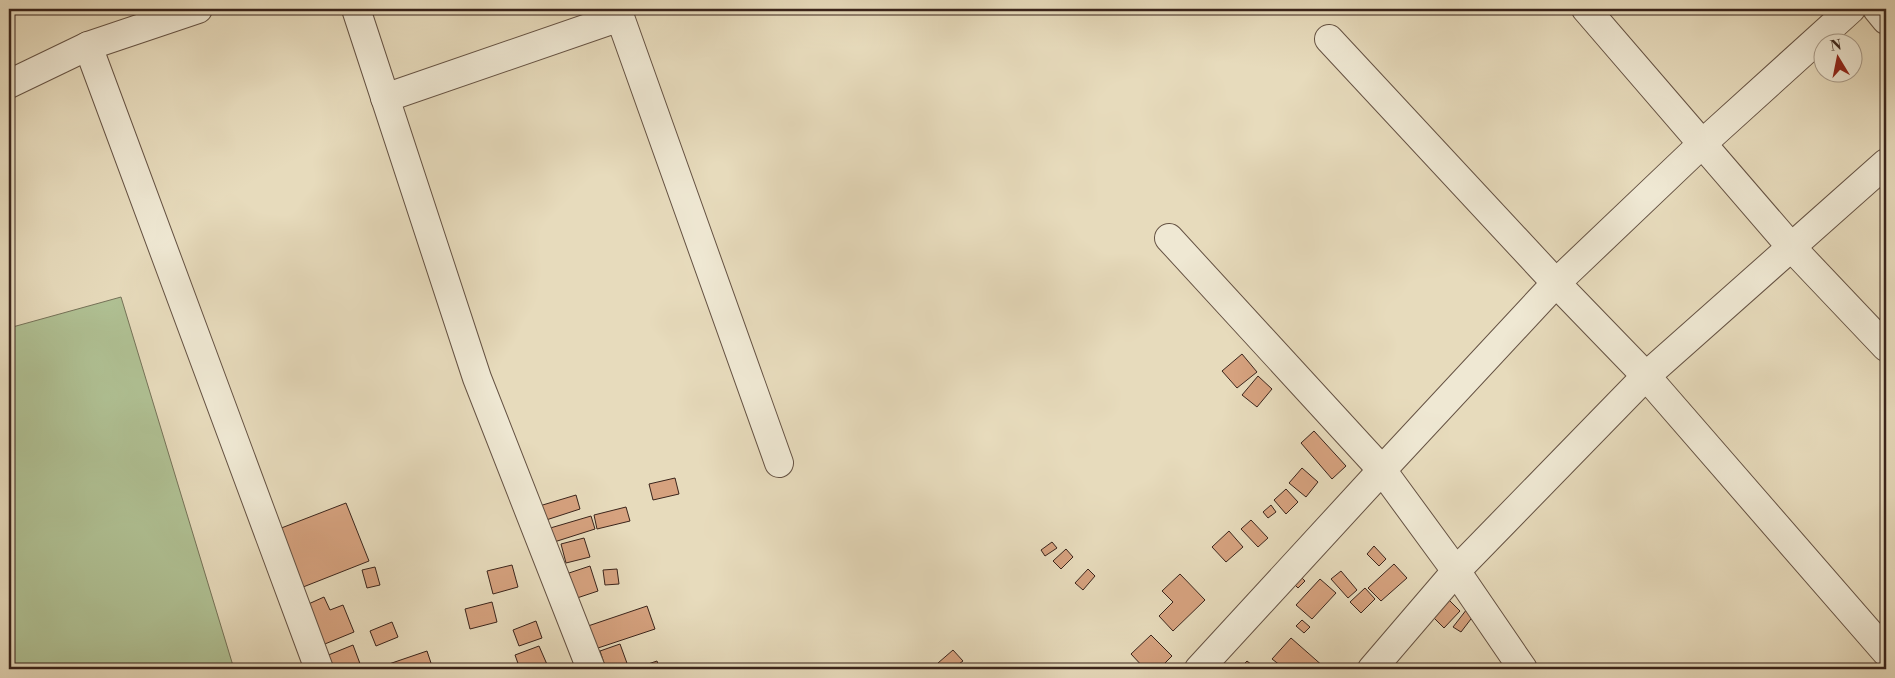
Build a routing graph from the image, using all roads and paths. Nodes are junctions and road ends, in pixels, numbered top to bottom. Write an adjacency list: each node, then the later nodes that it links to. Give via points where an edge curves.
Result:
1 (198, 9): 8 (street)
2 (356, 9): 10 (street)
3 (1586, 9): 11 (street)
4 (1851, 9): 11 (street)
5 (1877, 9): 6 (street)
6 (1886, 20)
7 (1329, 39): 15 (street)
8 (88, 46): 9 (street); 22 (street)
9 (9, 84)
10 (385, 98): 18 (street, via 620,18); 23 (street, via 477,378)
11 (1703, 143): 14 (street); 15 (street)
12 (1886, 163): 14 (street)
13 (1169, 238): 19 (street)
14 (1792, 248): 16 (street); 17 (street)
15 (1556, 283): 17 (street); 19 (street)
16 (1886, 347)
17 (1646, 376): 20 (street); 21 (street)
18 (779, 463)
19 (1382, 470): 20 (street); 24 (street)
20 (1456, 571): 25 (street); 26 (street)
21 (1886, 652)
22 (320, 669)
23 (591, 669)
24 (1199, 669)
25 (1372, 669)
26 (1523, 669)

